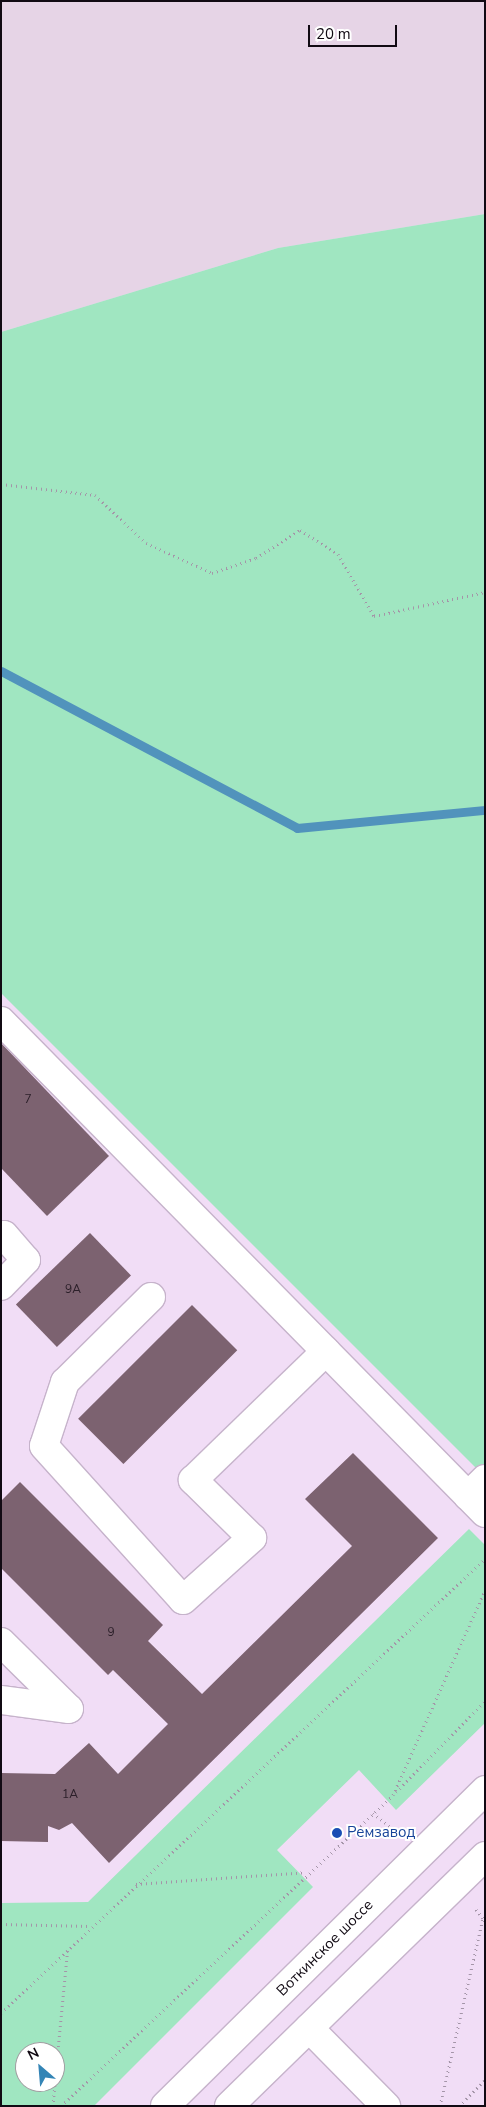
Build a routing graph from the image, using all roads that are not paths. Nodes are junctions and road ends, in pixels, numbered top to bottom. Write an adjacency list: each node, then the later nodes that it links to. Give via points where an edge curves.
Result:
1 (1, 1021): 5 (main road)
2 (1, 1238): 3 (main road, via 4,1235 26,1260)
3 (1, 1286)
4 (151, 1297): 5 (main road, via 66,1382 44,1446 183,1600 252,1538 193,1480)
5 (326, 1351): 6 (main road)
6 (479, 1496)
7 (1, 1642): 8 (main road, via 69,1709)
8 (1, 1700)
9 (485, 1790): 12 (main road, Воткинское шоссе)
10 (485, 1856): 11 (main road)
11 (309, 2028): 13 (main road); 14 (main road)
12 (165, 2106)
13 (228, 2106)
14 (386, 2106)

